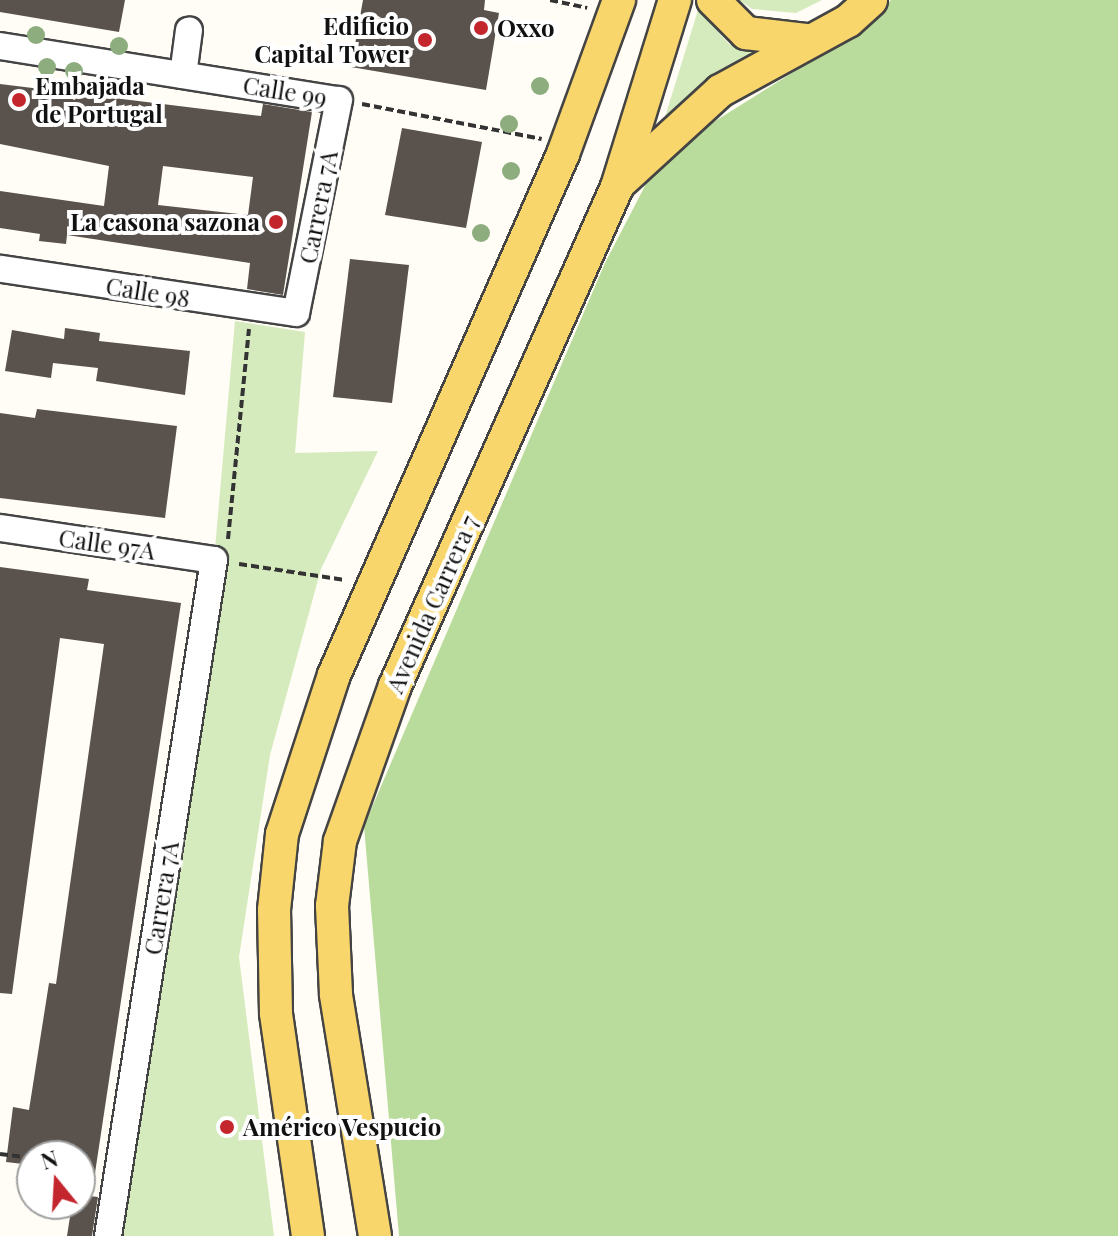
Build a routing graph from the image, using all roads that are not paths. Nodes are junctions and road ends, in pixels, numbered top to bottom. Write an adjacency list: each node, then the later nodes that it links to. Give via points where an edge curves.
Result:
1 (675, 0): 10 (main road, Avenida Carrera 7)
2 (713, 0): 6 (main road, via 730,22 766,40)
3 (871, 0): 6 (main road)
4 (604, 3): 16 (main road, via 598,57 563,154 314,730 276,875 276,1013)
5 (189, 30): 8 (street)
6 (828, 33): 10 (main road, via 720,91 659,141)
7 (0, 46): 8 (street, Calle 99)
8 (183, 75): 9 (street, Calle 99)
9 (339, 100): 12 (street, Carrera 7A)
10 (617, 187): 17 (main road, Avenida Carrera 7, via 395,686 340,841 332,906 336,994)
11 (0, 269): 12 (street, Calle 98)
12 (296, 313)
13 (0, 528): 14 (street, Calle 97A)
14 (222, 556): 15 (street, Carrera 7A)
15 (108, 1236)
16 (308, 1236)
17 (375, 1236)

